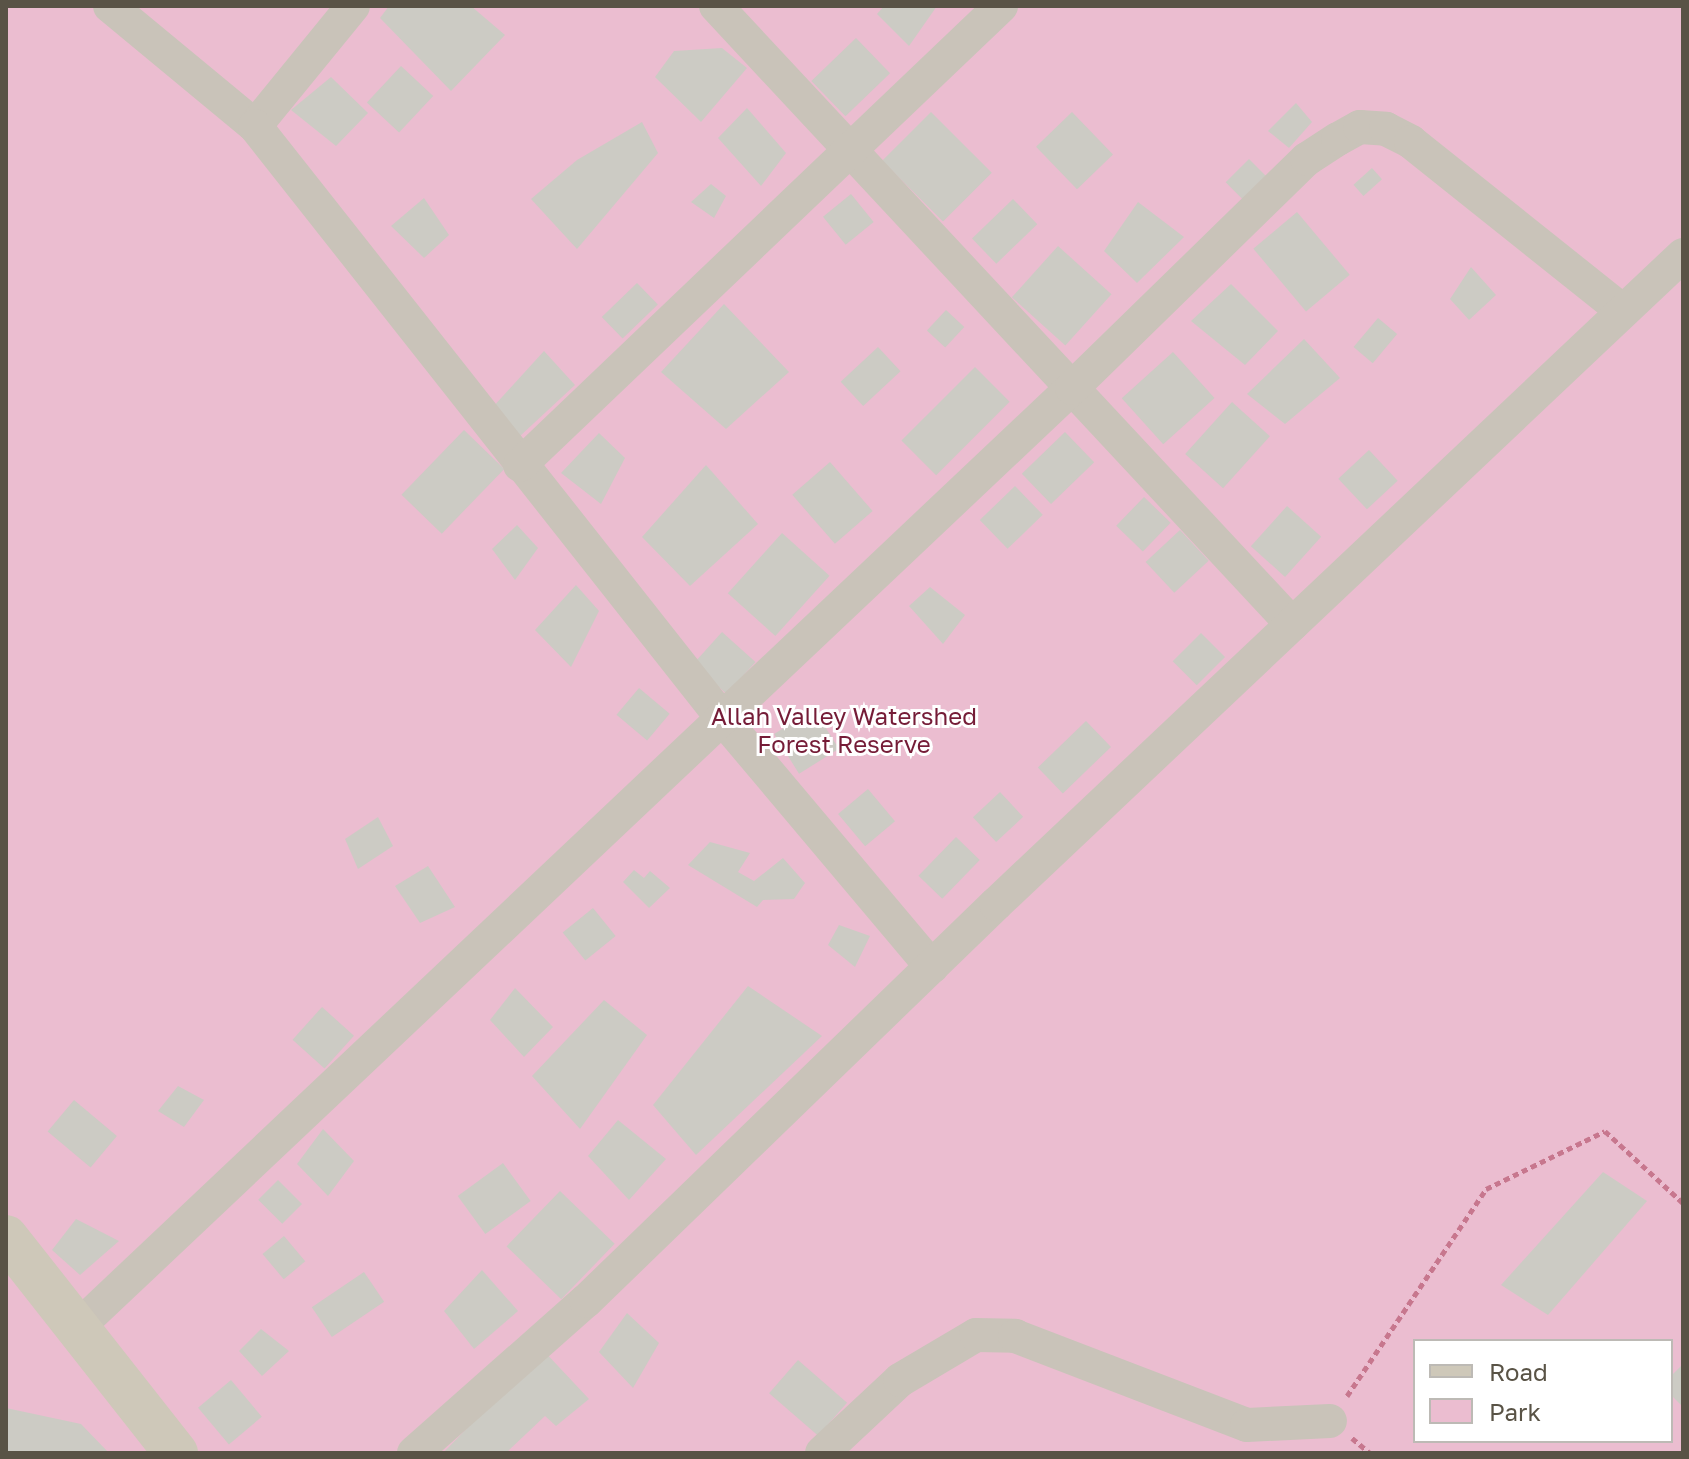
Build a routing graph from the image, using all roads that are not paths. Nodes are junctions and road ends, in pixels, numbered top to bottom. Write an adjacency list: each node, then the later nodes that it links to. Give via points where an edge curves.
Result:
1 (110, 6): 5 (street)
2 (353, 6): 5 (street)
3 (716, 6): 6 (street)
4 (1001, 6): 6 (street)
5 (255, 126): 10 (street)
6 (849, 152): 9 (street); 10 (street)
7 (1683, 255): 8 (street)
8 (1623, 311): 9 (street, via 1411,142 1386,129 1360,127 1307,159); 11 (street)
9 (1072, 388): 11 (street); 12 (street)
10 (520, 465): 12 (street)
11 (1292, 624): 13 (street)
12 (723, 719): 13 (street); 15 (street)
13 (932, 967): 18 (street, via 586,1301)
14 (6, 1237): 15 (main road)
15 (79, 1326): 17 (main road)
16 (1330, 1421): 19 (street, via 1247,1425 1015,1336 976,1335 900,1380)
17 (176, 1453)
18 (414, 1453)
19 (822, 1453)

